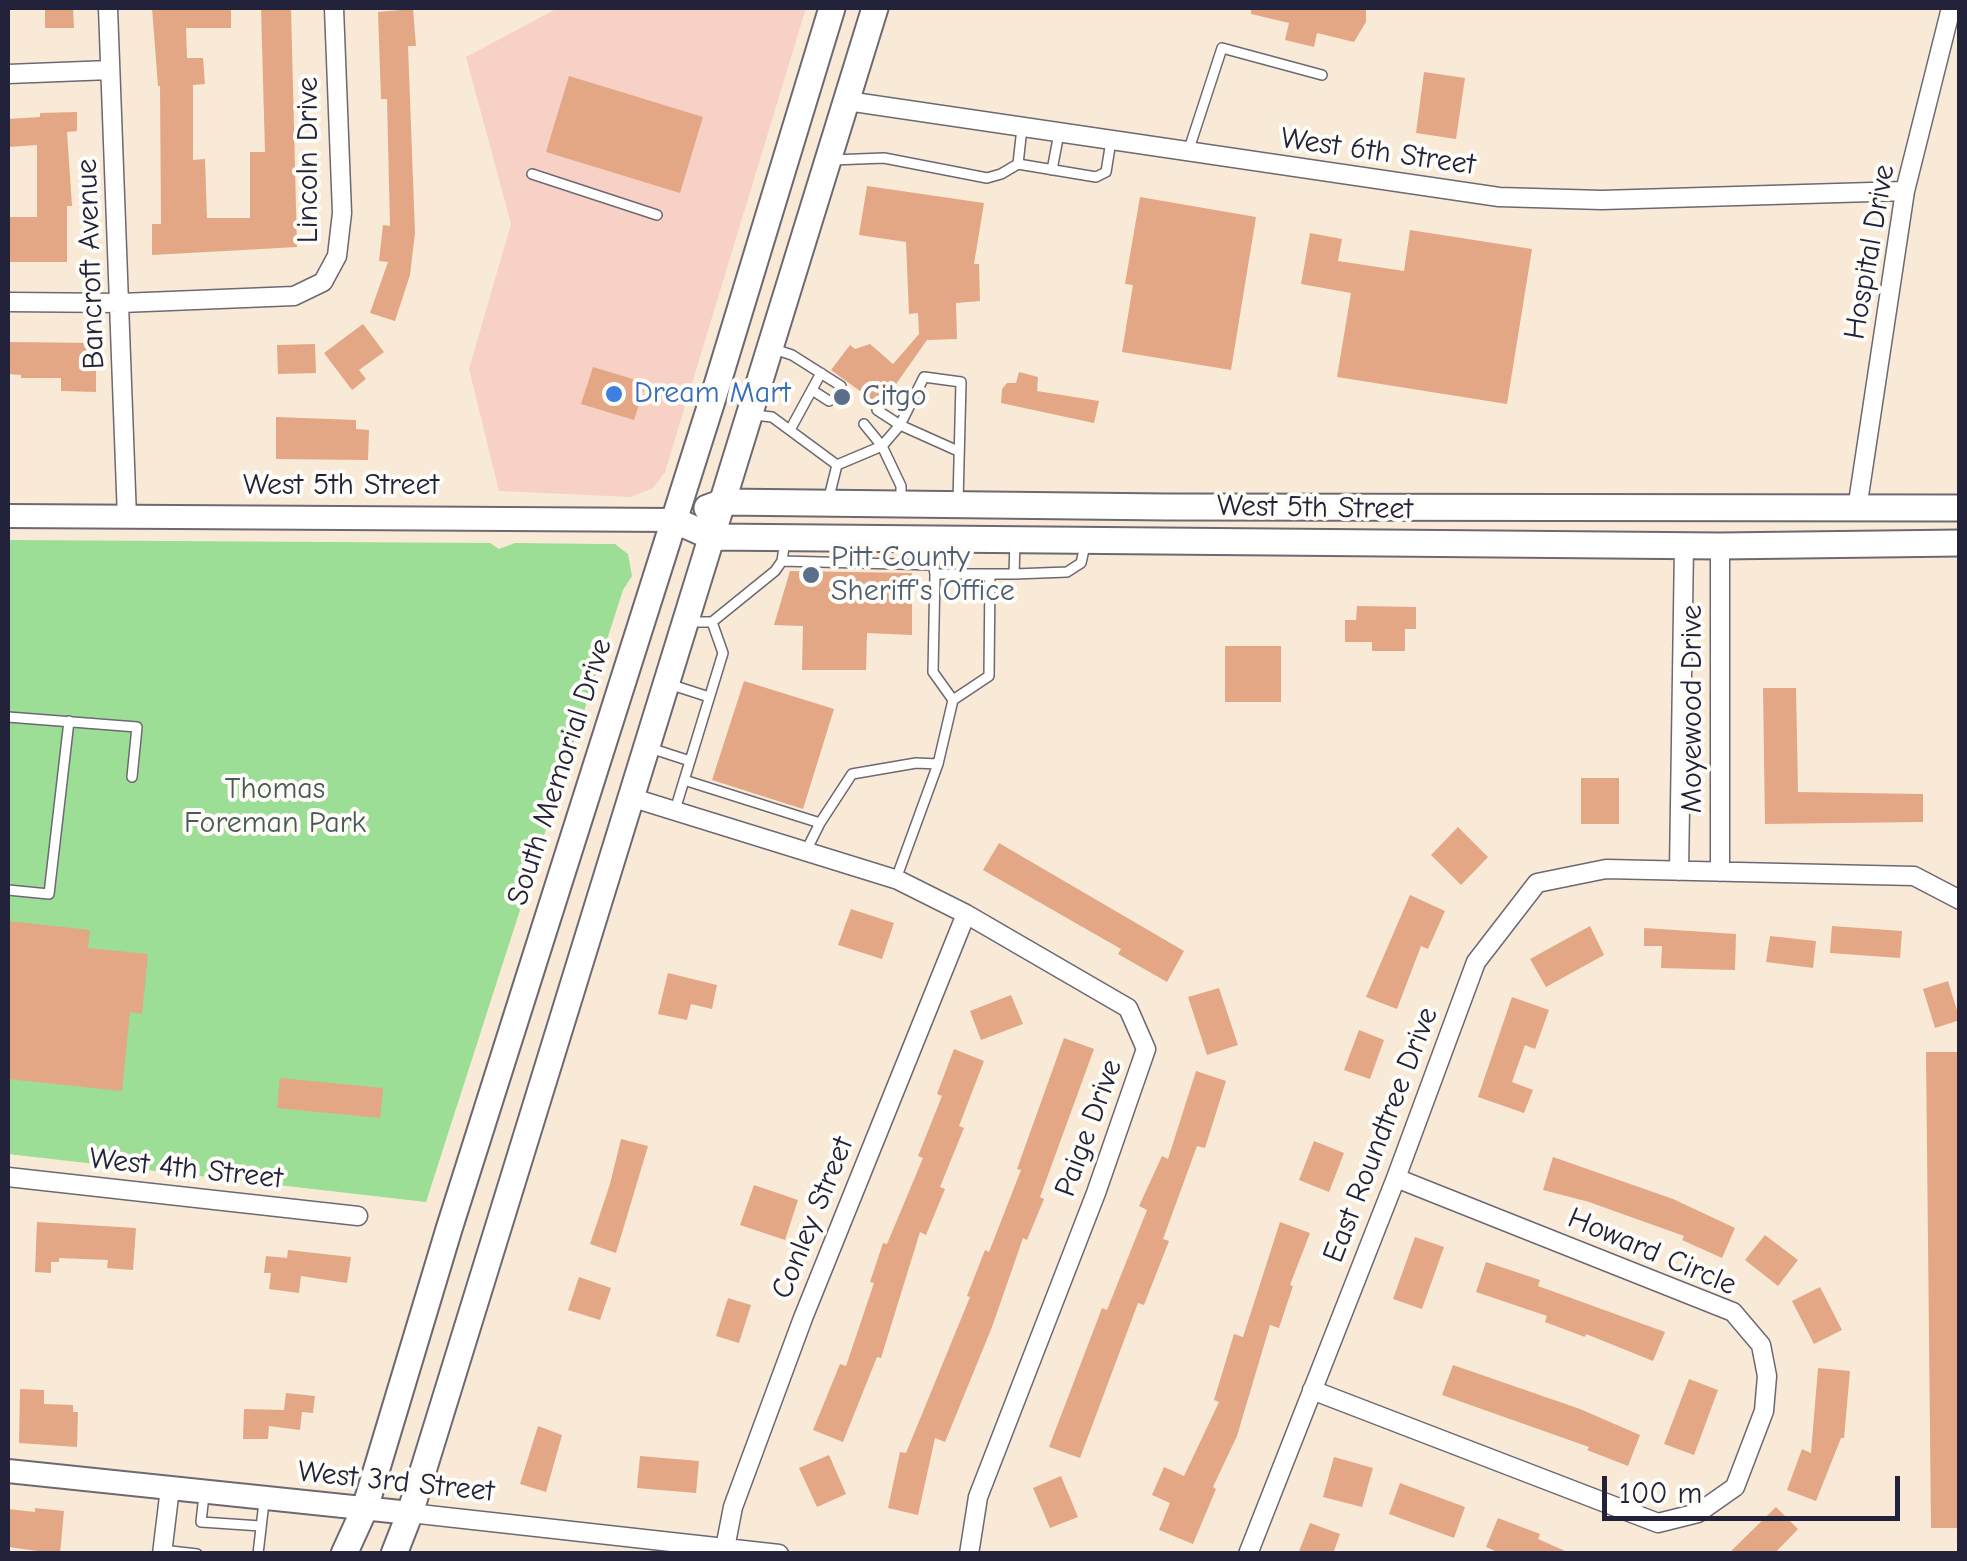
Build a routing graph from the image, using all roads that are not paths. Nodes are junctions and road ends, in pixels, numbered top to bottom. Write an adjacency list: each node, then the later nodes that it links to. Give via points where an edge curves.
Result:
1 (108, 8): 6 (street, Bancroft Avenue)
2 (334, 8): 21 (street, Lincoln Drive, via 342,213 337,256 323,282 294,296)
3 (832, 8): 43 (main road, South Memorial Drive)
4 (875, 8): 9 (main road)
5 (1952, 8): 18 (street, Hospital Drive)
6 (110, 70): 7 (street); 21 (street, Bancroft Avenue)
7 (8, 74)
8 (1322, 76): 13 (lane, via 1222,48)
9 (847, 101): 10 (street, West 6th Street); 14 (main road)
10 (1022, 128): 11 (street, West 6th Street); 15 (lane)
11 (1058, 133): 12 (street, West 6th Street); 16 (lane)
12 (1111, 141): 13 (street, West 6th Street); 16 (lane, via 1100,176)
13 (1188, 152): 18 (street, West 6th Street, via 1505,197)
14 (829, 160): 15 (lane, via 884,158 987,178); 22 (main road)
15 (1018, 164): 16 (lane)
16 (1052, 170)
17 (532, 174): 19 (lane)
18 (1905, 191): 39 (street, Hospital Drive)
19 (657, 214)
20 (8, 302): 21 (street)
21 (121, 303): 42 (street, Bancroft Avenue)
22 (772, 348): 23 (lane); 28 (main road)
23 (821, 373): 24 (lane); 25 (lane)
24 (841, 386)
25 (812, 390): 26 (lane); 31 (lane)
26 (829, 401)
27 (876, 410): 30 (lane)
28 (751, 414): 31 (lane, via 772,417); 35 (main road)
29 (864, 424): 32 (lane)
30 (900, 425): 32 (lane); 33 (lane); 33 (lane, via 924,377 960,382)
31 (790, 430): 34 (lane)
32 (882, 446): 34 (lane); 37 (lane, via 901,486)
33 (958, 452): 38 (lane)
34 (837, 465): 36 (lane)
35 (723, 502): 36 (main road, West 5th Street); 43 (main road, West 5th Street); 44 (main road)
36 (828, 504): 37 (main road, West 5th Street)
37 (901, 504): 38 (main road, West 5th Street)
38 (958, 505): 39 (main road, West 5th Street)
39 (1857, 509): 40 (main road, West 5th Street)
40 (1960, 510): 50 (main road, via 1908,522 1699,524 1687,532)
41 (8, 516): 42 (main road, West 5th Street)
42 (127, 518): 43 (main road, West 5th Street)
43 (674, 520): 44 (main road, West 5th Street); 87 (main road, South Memorial Drive)
44 (712, 536): 52 (main road, West 5th Street); 57 (main road)
45 (876, 537): 46 (main road, West 5th Street); 52 (main road, West 5th Street); 53 (lane)
46 (929, 538): 47 (main road, West 5th Street); 54 (lane)
47 (1015, 538): 48 (main road, West 5th Street); 56 (lane)
48 (1087, 538): 50 (main road, West 5th Street); 56 (lane, via 1076,568)
49 (1951, 541): 51 (main road, West 5th Street)
50 (1684, 546): 51 (main road, West 5th Street); 73 (street, Moyewood Drive)
51 (1720, 546): 74 (street, Moyewood Drive)
52 (783, 549): 53 (lane); 58 (lane, via 775,572)
53 (877, 564): 54 (lane)
54 (934, 569): 55 (lane); 61 (lane, via 934,672)
55 (990, 574): 56 (lane); 61 (lane, via 989,676)
56 (1014, 574)
57 (685, 622): 58 (lane); 59 (main road)
58 (712, 622): 60 (lane, via 723,653)
59 (666, 683): 60 (lane); 64 (main road)
60 (710, 698): 65 (lane)
61 (953, 700): 66 (lane)
62 (8, 717): 63 (lane)
63 (68, 721): 67 (lane, via 137,728); 76 (lane, via 49,894)
64 (646, 747): 65 (lane); 69 (main road)
65 (690, 760): 68 (lane)
66 (938, 764): 71 (lane, via 852,774); 75 (lane)
67 (132, 777)
68 (684, 780): 70 (lane); 71 (lane)
69 (630, 797): 70 (street, Paige Drive); 88 (main road)
70 (675, 810): 72 (street, Paige Drive)
71 (820, 824): 72 (lane)
72 (806, 851): 75 (street, Paige Drive)
73 (1678, 872): 74 (street, East Roundtree Drive); 80 (street, East Roundtree Drive, via 1606,868 1537,883 1476,962)
74 (1720, 872): 77 (street, East Roundtree Drive, via 1914,876)
75 (896, 879): 78 (street, Paige Drive)
76 (8, 890)
77 (1960, 900)
78 (966, 914): 90 (street, Conley Street, via 803,1318 733,1507); 97 (street, Paige Drive, via 1128,1008 1146,1050 978,1497)
79 (8, 1177): 81 (street, West 4th Street)
80 (1396, 1178): 82 (street, East Roundtree Drive); 82 (street, Howard Circle, via 1733,1312 1761,1345 1768,1376 1764,1411 1735,1487 1698,1513 1658,1524)
81 (358, 1216)
82 (1312, 1390): 98 (street, East Roundtree Drive)
83 (8, 1471): 84 (main road, West 3rd Street)
84 (170, 1488): 85 (main road, West 3rd Street); 91 (street)
85 (204, 1492): 86 (main road, West 3rd Street); 89 (lane, via 201,1522)
86 (264, 1498): 87 (main road, West 3rd Street); 89 (lane)
87 (365, 1508): 88 (main road, West 3rd Street); 94 (main road, South Memorial Drive)
88 (410, 1512): 90 (street, West 3rd Street); 95 (main road)
89 (261, 1526): 93 (lane)
90 (725, 1548): 96 (street, West 3rd Street)
91 (162, 1552): 92 (lane)
92 (198, 1554)
93 (258, 1554)
94 (344, 1554)
95 (394, 1554)
96 (778, 1554)
97 (969, 1554)
98 (1248, 1554)

